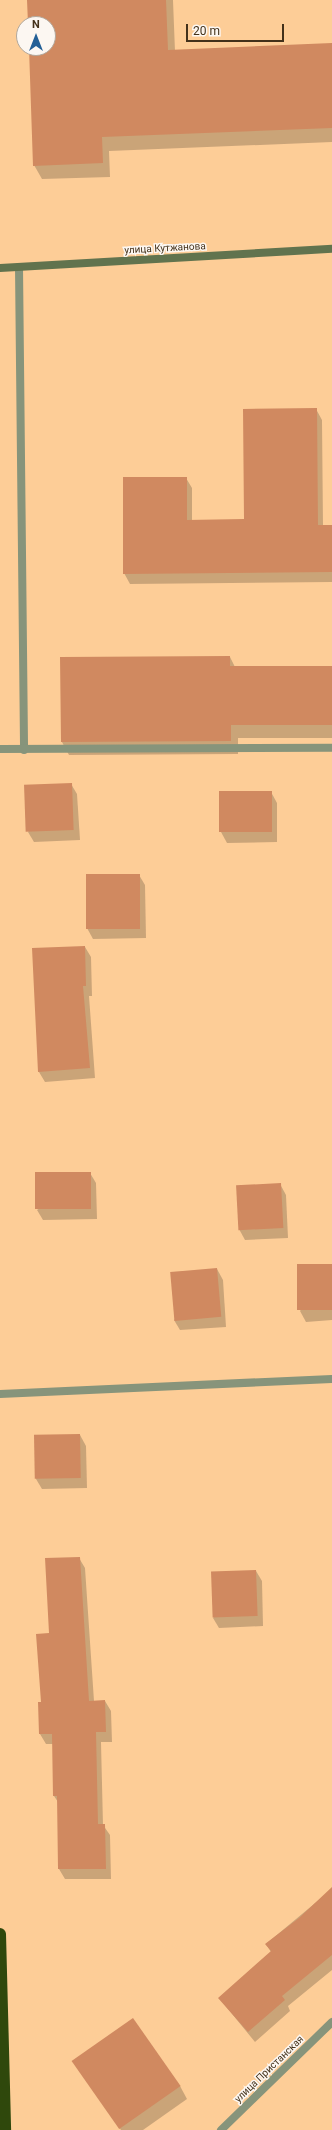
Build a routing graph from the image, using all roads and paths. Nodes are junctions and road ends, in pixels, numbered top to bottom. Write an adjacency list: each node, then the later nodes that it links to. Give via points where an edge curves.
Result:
1 (332, 249): 2 (street, улица Кутжанова)
2 (20, 267): 3 (street, улица Кутжанова); 6 (street)
3 (0, 268)
4 (332, 748): 6 (street)
5 (0, 749): 6 (street)
6 (24, 750)
7 (332, 1379): 8 (street)
8 (0, 1394)
9 (0, 1934): 11 (highway)
10 (332, 2022): 12 (street, улица Пристанская)
11 (5, 2130)
12 (221, 2130)

